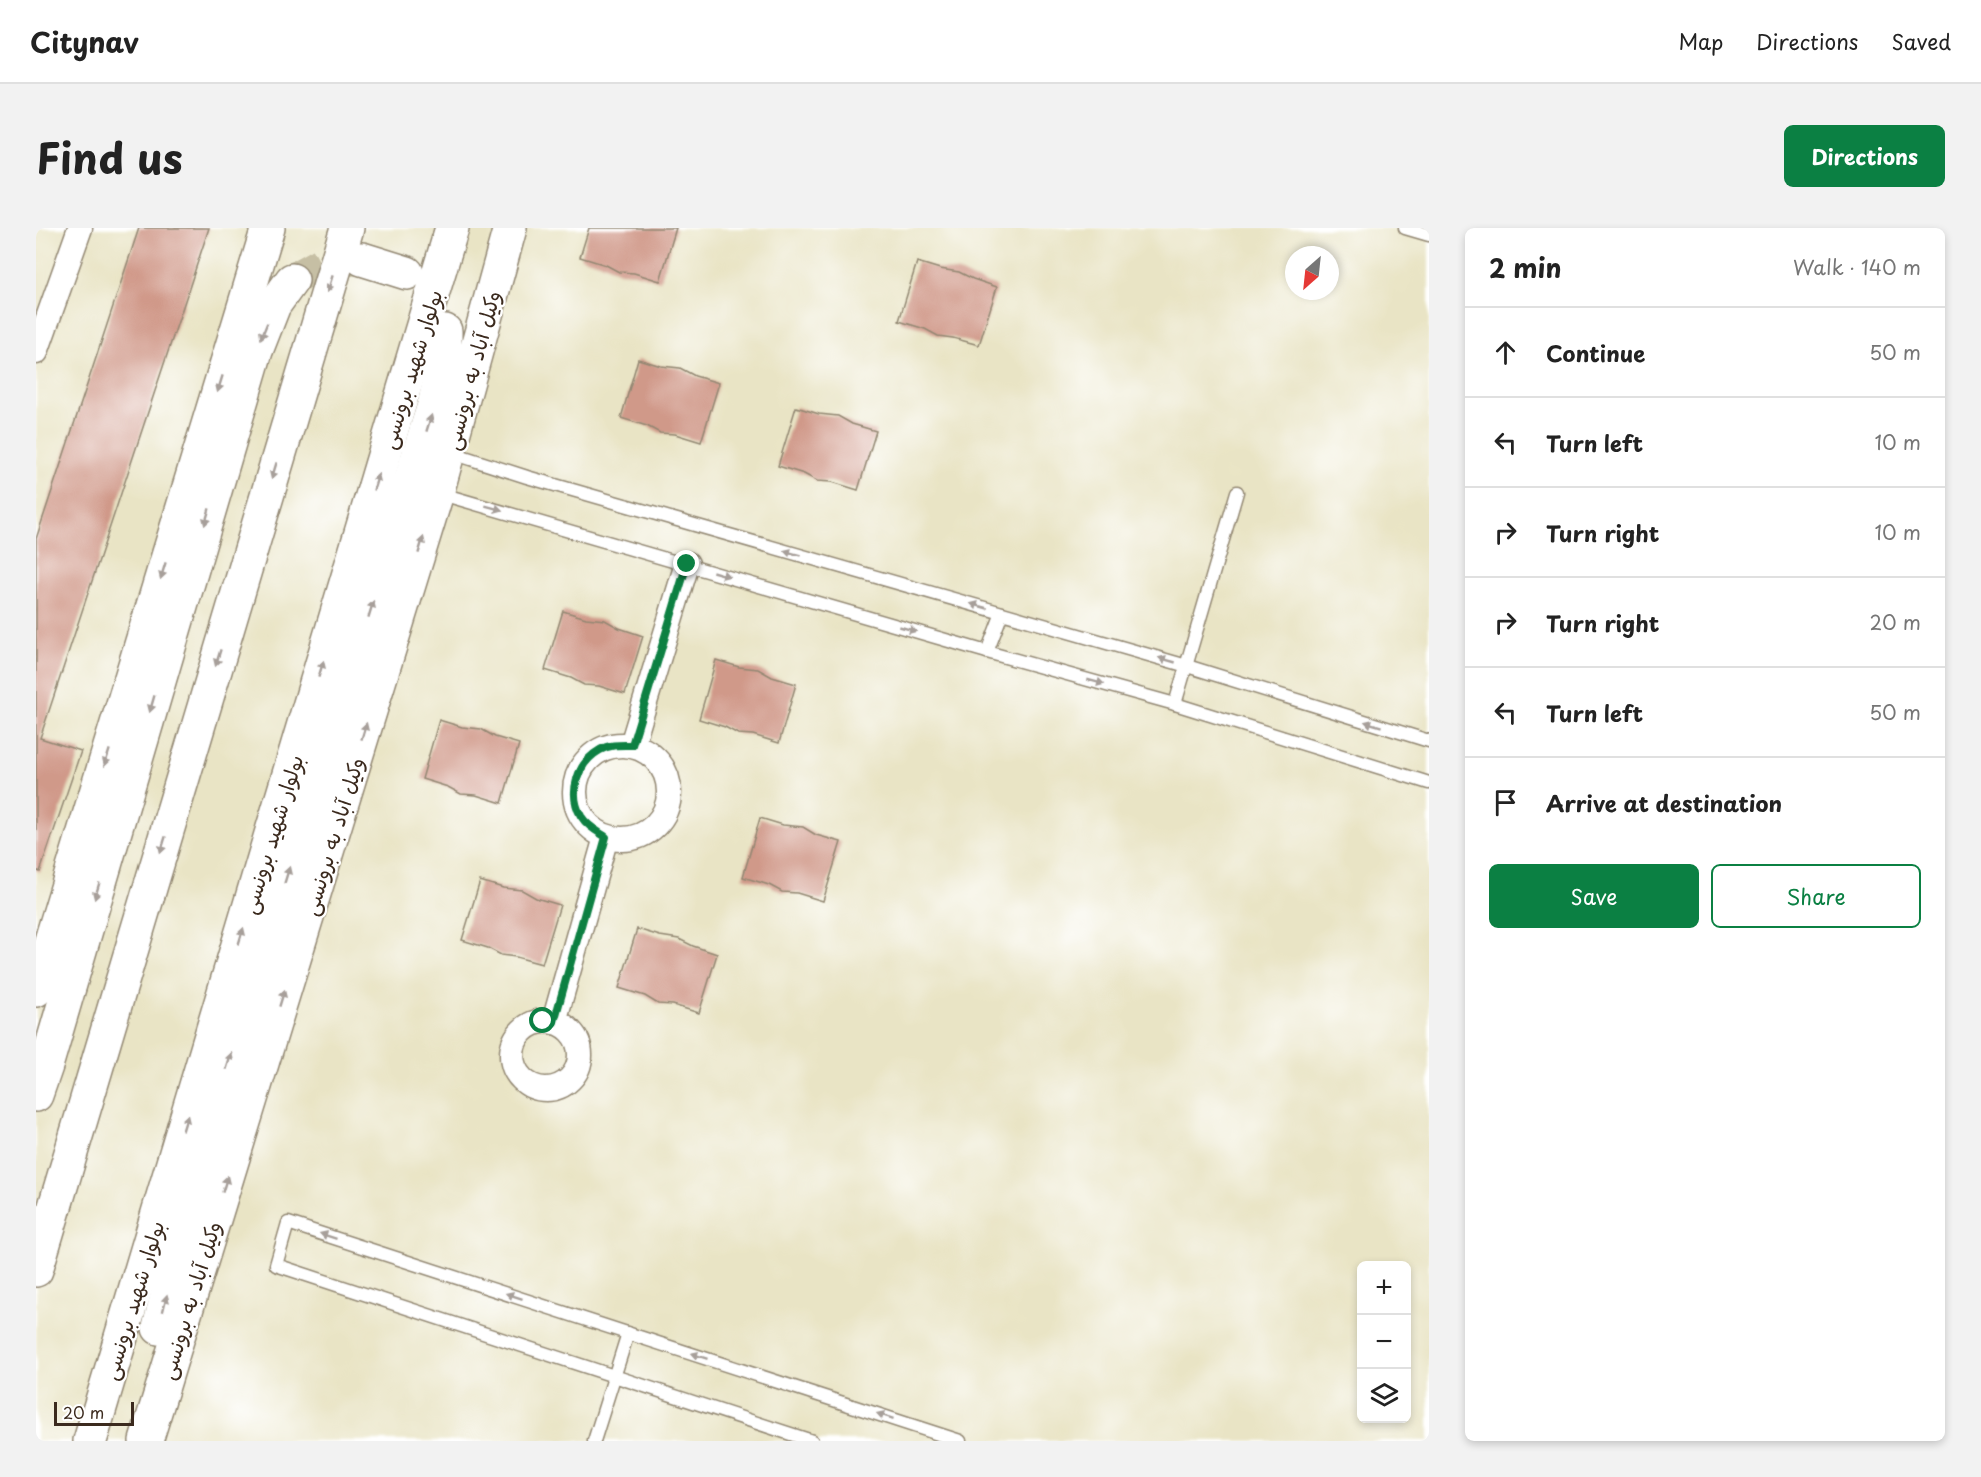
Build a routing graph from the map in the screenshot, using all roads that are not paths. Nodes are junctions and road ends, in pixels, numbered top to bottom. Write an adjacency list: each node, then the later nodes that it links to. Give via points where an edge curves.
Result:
1 (80, 228): 12 (street)
2 (268, 228): 25 (main road, one-way to 25)
3 (347, 228): 28 (main road, one-way to 28)
4 (452, 228): 31 (main road, بولوار شهید برونسی, one-way to 4)
5 (510, 228): 13 (main road, وکیل آباد به برونسی)
6 (1405, 228): 7 (lane)
7 (1429, 235)
8 (362, 259): 9 (main road)
9 (407, 273)
10 (292, 280): 27 (main road, one-way to 27, via 274,305 256,351)
11 (445, 331): 32 (main road, one-way to 11, via 212,1117 434,405 445,360)
12 (36, 352)
13 (449, 452): 15 (main road, وکیل آباد به برونسی); 17 (lane, one-way to 13)
14 (1238, 492): 19 (lane)
15 (437, 493): 16 (lane, one-way to 16); 33 (main road, وکیل آباد به برونسی, one-way to 15)
16 (687, 564): 18 (lane, one-way to 18); 22 (street)
17 (1002, 613): 18 (lane); 19 (lane, one-way to 17)
18 (987, 652): 20 (lane, one-way to 20)
19 (1187, 666): 20 (lane); 21 (lane, one-way to 19)
20 (1175, 704): 23 (lane)
21 (1429, 741)
22 (632, 745): 24 (street, via 616,744 601,749 579,771 576,802 582,817); 24 (street, via 644,749 663,766 668,778 669,803 660,820 646,833 635,838)
23 (1429, 783)
24 (606, 837): 26 (street)
25 (36, 990)
26 (554, 1022)
27 (36, 1095)
28 (36, 1270)
29 (628, 1333): 30 (lane); 30 (lane, one-way to 30, via 288,1223 276,1265); 36 (lane, one-way to 29)
30 (614, 1376): 34 (lane); 35 (lane)
31 (90, 1441)
32 (131, 1441)
33 (146, 1441)
34 (594, 1441)
35 (812, 1441)
36 (960, 1441)

